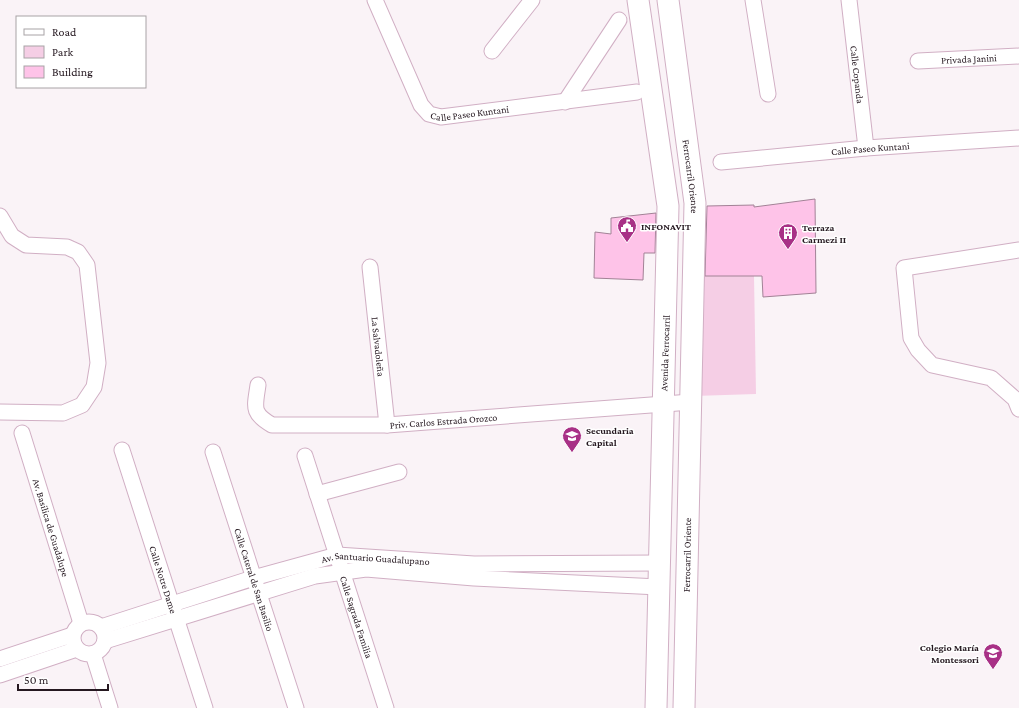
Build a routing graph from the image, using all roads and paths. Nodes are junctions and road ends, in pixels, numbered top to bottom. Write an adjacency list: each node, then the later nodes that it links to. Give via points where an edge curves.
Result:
1 (375, 0): 13 (street, Calle Paseo Kuntani, via 421,105 429,114 441,116)
2 (532, 0): 8 (street)
3 (638, 0): 18 (main road, Avenida Ferrocarril)
4 (668, 0): 17 (main road, Ferrocarril Oriente)
5 (753, 0): 12 (street)
6 (849, 0): 15 (street, Calle Copanda)
7 (619, 20): 13 (street)
8 (492, 51)
9 (1019, 56): 10 (street, Privada Janini)
10 (918, 61)
11 (637, 92): 13 (street, Calle Paseo Kuntani)
12 (768, 94)
13 (565, 102)
14 (1019, 138): 15 (street, Calle Paseo Kuntani)
15 (866, 148): 16 (street, Calle Paseo Kuntani)
16 (721, 162)
17 (690, 163): 18 (main road); 23 (main road, Ferrocarril Oriente, via 695,203)
18 (663, 164): 22 (main road, Avenida Ferrocarril, via 668,206)
19 (0, 216): 28 (street, via 12,236 26,245 67,247 78,252 87,265 98,364 94,387 82,405 63,412)
20 (1019, 250): 27 (street, via 904,268 911,338 918,350 932,365 991,378 1015,399)
21 (370, 268): 29 (street, La Salvadoleña)
22 (666, 299): 23 (main road); 26 (main road, Avenida Ferrocarril)
23 (693, 302): 25 (main road, Ferrocarril Oriente)
24 (258, 385): 29 (street, Priv. Carlos Estrada Orozco, via 255,408 260,418 272,426)
25 (691, 402): 26 (street); 57 (main road, Ferrocarril Oriente)
26 (663, 403): 29 (street, Priv. Carlos Estrada Orozco); 37 (main road, Avenida Ferrocarril)
27 (1019, 409)
28 (0, 412)
29 (387, 425)
30 (22, 433): 46 (street, Av. Basilica de Guadalupe)
31 (122, 450): 45 (street, Calle Notre Dame)
32 (213, 452): 41 (street, Calle Cateral de San Basilio)
33 (305, 456): 35 (street, Calle Sagrada Familia)
34 (399, 472): 35 (street)
35 (317, 494): 36 (street, Calle Sagrada Familia)
36 (337, 555): 39 (street, Av. Santuario Guadalupano); 40 (street, Calle Sagrada Familia); 41 (street, Av. Santuario Guadalupano)
37 (659, 563): 38 (street, Av. Santuario Guadalupano); 43 (main road, Avenida Ferrocarril)
38 (588, 564): 39 (street, Av. Santuario Guadalupano); 42 (street)
39 (474, 571): 40 (street, Av. Santuario Guadalupano, via 366,569); 42 (street, Av. Santuario Guadalupano)
40 (342, 572): 44 (street, Av. Santuario Guadalupano, via 315,576); 55 (street, Calle Sagrada Familia)
41 (253, 578): 44 (street, Calle Cateral de San Basilio); 45 (street, Av. Santuario Guadalupano)
42 (588, 583): 43 (street, Av. Santuario Guadalupano)
43 (659, 587): 56 (main road, Avenida Ferrocarril)
44 (258, 593): 45 (street, Av. Santuario Guadalupano); 54 (street, Calle Cateral de San Basilio)
45 (175, 611): 47 (street, Av. Santuario Guadalupano); 53 (street, Calle Notre Dame)
46 (82, 623): 47 (street, via 92,622); 48 (street, via 75,628)
47 (103, 634): 49 (street, via 101,649)
48 (75, 642): 49 (street, via 84,654); 50 (street); 51 (street)
49 (93, 654): 52 (street)
50 (0, 660)
51 (0, 675)
52 (110, 708)
53 (206, 708)
54 (296, 708)
55 (386, 708)
56 (656, 708)
57 (684, 708)

